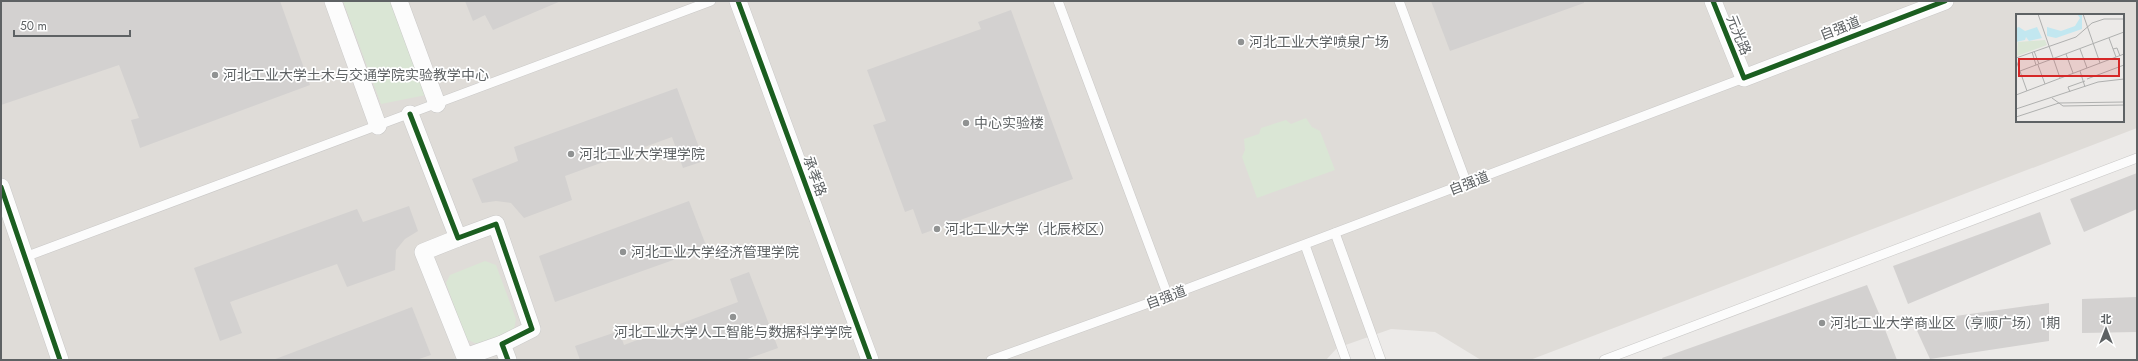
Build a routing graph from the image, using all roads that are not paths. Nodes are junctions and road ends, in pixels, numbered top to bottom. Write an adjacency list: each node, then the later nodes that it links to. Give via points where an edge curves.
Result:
1 (333, 1): 12 (street)
2 (399, 1): 10 (street)
3 (711, 1): 10 (lane)
4 (738, 1): 23 (street, 承孝路)
5 (1058, 1): 20 (lane)
6 (1399, 1): 14 (lane)
7 (1713, 1): 9 (street, 元光路)
8 (1945, 1): 9 (street, 自强道)
9 (1744, 78): 14 (lane, 自强道)
10 (437, 104): 11 (lane)
11 (410, 114): 12 (lane); 17 (street)
12 (378, 126): 19 (lane)
13 (2137, 158): 27 (lane)
14 (1467, 184): 16 (lane, 自强道)
15 (1, 187): 19 (street)
16 (1335, 233): 18 (lane, 自强道); 26 (lane)
17 (458, 238): 21 (street, via 496,224 532,329); 21 (street, via 422,252 465,356)
18 (1305, 245): 20 (lane, 自强道); 25 (lane)
19 (25, 257): 22 (street)
20 (1168, 296): 24 (lane, 自强道)
21 (505, 352)
22 (60, 360)
23 (870, 360)
24 (991, 360)
25 (1346, 360)
26 (1381, 360)
27 (1604, 360)

